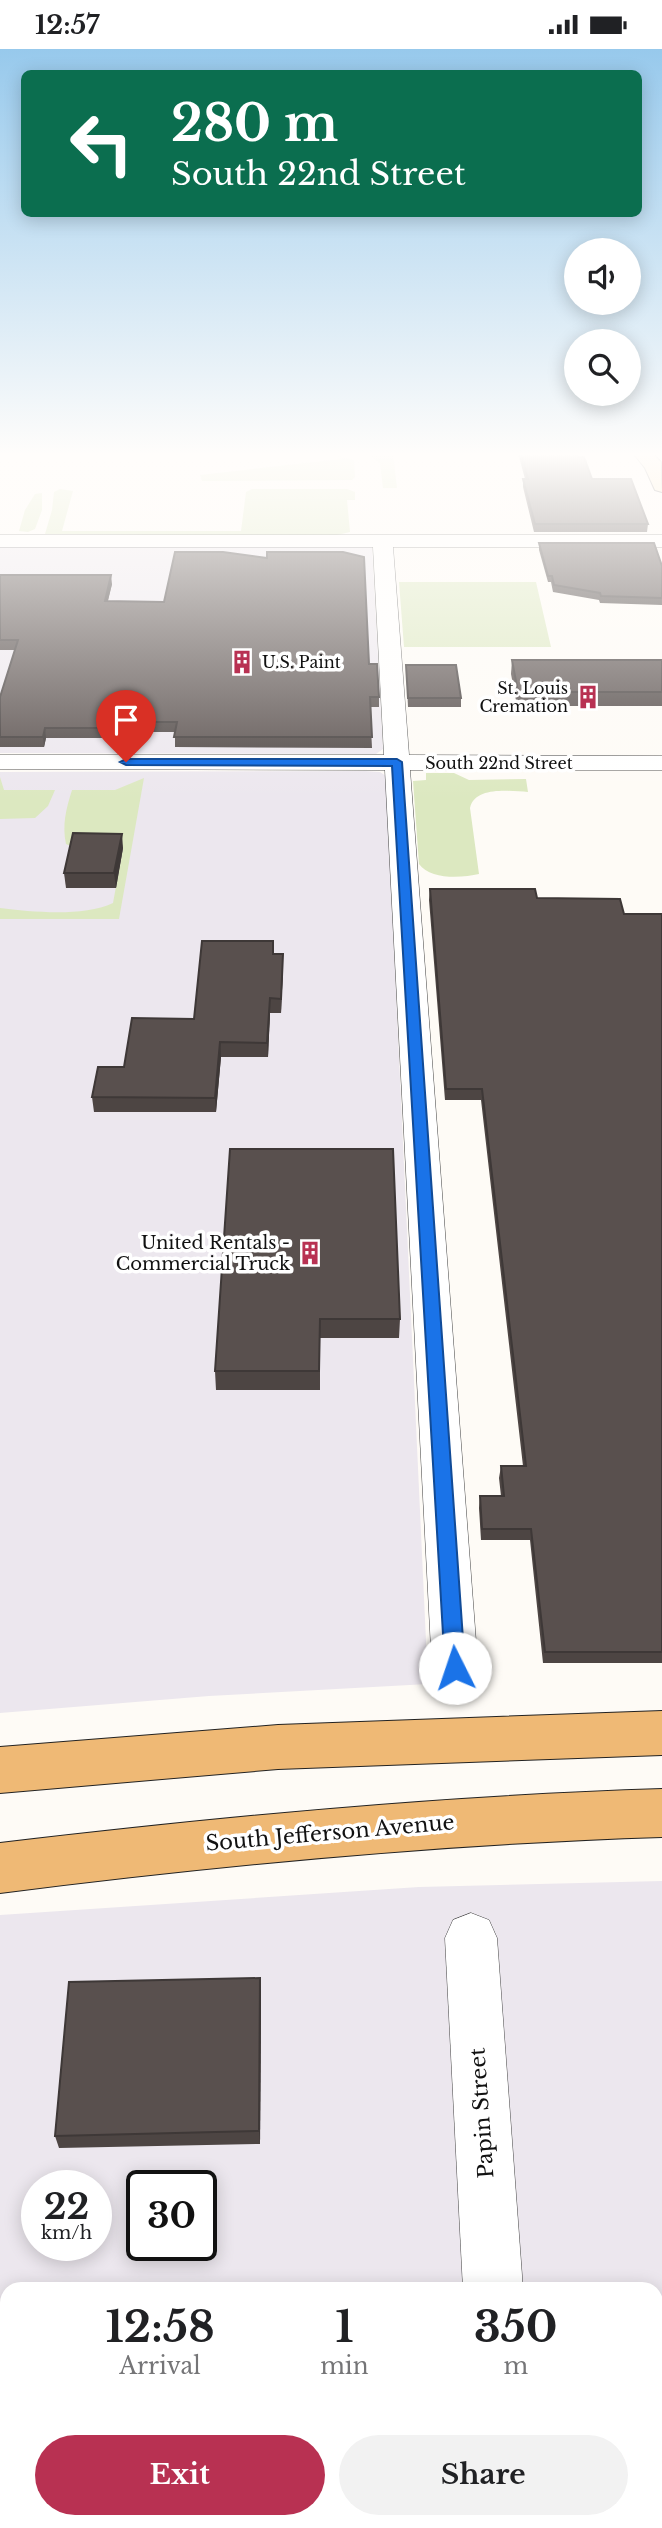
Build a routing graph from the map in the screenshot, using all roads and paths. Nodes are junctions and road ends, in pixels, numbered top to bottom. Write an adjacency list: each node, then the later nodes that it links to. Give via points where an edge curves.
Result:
1 (385, 569): 3 (street)
2 (0, 762): 3 (street, South 22nd Street)
3 (397, 762): 4 (street, South 22nd Street); 5 (street)
4 (662, 763)
5 (455, 1668)
6 (662, 1733): 7 (main road, via 278,1747)
7 (0, 1770)
8 (662, 1812): 9 (main road, South Jefferson Avenue, via 283,1835)
9 (0, 1868)
10 (471, 1938): 11 (street, Papin Street)
11 (493, 2282)

